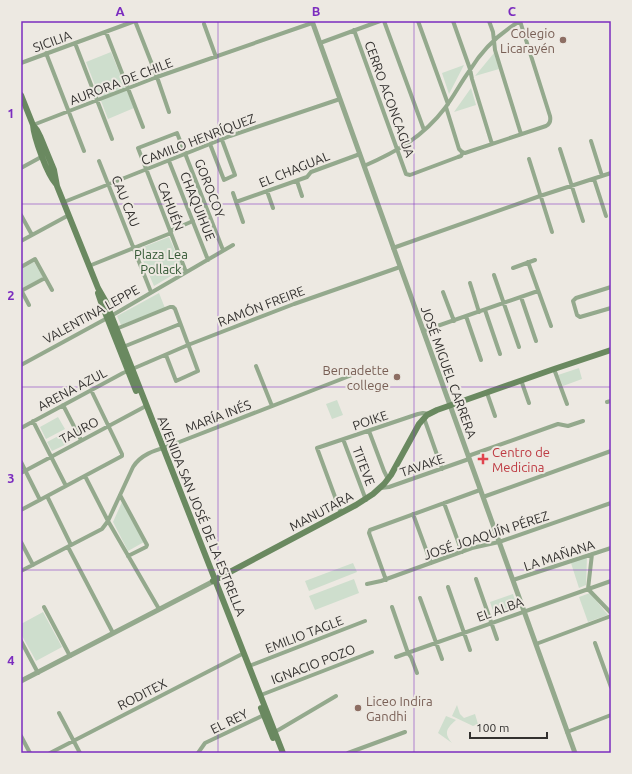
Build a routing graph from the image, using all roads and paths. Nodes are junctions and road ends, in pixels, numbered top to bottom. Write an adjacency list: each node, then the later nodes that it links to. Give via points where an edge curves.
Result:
1 (135, 21): 11 (street, SICILIA); 19 (street)
2 (380, 21): 10 (street)
3 (384, 21): 29 (street)
4 (418, 21): 24 (street)
5 (453, 21): 18 (street)
6 (489, 21): 12 (street)
7 (520, 21): 12 (street); 31 (street, via 551,118 546,126)
8 (312, 22): 14 (street, JOSÉ MIGUEL CARRERA); 16 (street, AURORA DE CHILE)
9 (204, 24): 16 (street)
10 (354, 30): 14 (street); 38 (street, CERRO ACONCAGUA)
11 (106, 32): 13 (street, SICILIA); 20 (street)
12 (494, 41): 18 (street); 31 (street)
13 (75, 43): 15 (street, SICILIA); 23 (street)
14 (320, 43): 22 (street, JOSÉ MIGUEL CARRERA)
15 (46, 53): 17 (street, SICILIA); 25 (street)
16 (216, 57): 19 (street, AURORA DE CHILE)
17 (21, 63)
18 (470, 69): 24 (street); 36 (street)
19 (157, 77): 20 (street, AURORA DE CHILE); 26 (street)
20 (128, 88): 23 (street, AURORA DE CHILE); 28 (street)
21 (21, 95): 27 (main road, AVENIDA SAN JOSÉ DE LA ESTRELLA)
22 (340, 99): 33 (street, CAMILO HENRÍQUEZ); 42 (street, JOSÉ MIGUEL CARRERA)
23 (98, 100): 25 (street, AURORA DE CHILE); 32 (street)
24 (447, 106): 29 (street); 40 (street, via 458,147)
25 (69, 111): 27 (street, AURORA DE CHILE); 39 (street)
26 (169, 112)
27 (33, 125): 43 (main road, AVENIDA SAN JOSÉ DE LA ESTRELLA, via 35,138)
28 (143, 127)
29 (424, 130): 38 (street)
30 (178, 133): 41 (street, GOROCOY); 49 (street, CAHUÉN, via 138,148)
31 (521, 134): 36 (street)
32 (112, 139)
33 (222, 140): 35 (street, CAMILO HENRÍQUEZ); 35 (street, via 235,175 224,180)
34 (591, 141): 51 (street)
35 (210, 144): 41 (street, CAMILO HENRÍQUEZ)
36 (492, 144): 40 (street)
37 (560, 149): 55 (street)
38 (397, 150): 40 (street, CERRO ACONCAGUA, via 408,175 461,156); 47 (street)
39 (84, 151)
40 (463, 152)
41 (186, 154): 46 (street, CAMILO HENRÍQUEZ); 76 (street, GOROCOY)
42 (360, 154): 47 (street, JOSÉ MIGUEL CARRERA); 53 (street, EL CHAGUAL, via 312,172)
43 (45, 155): 48 (street); 60 (main road, AVENIDA SAN JOSÉ DE LA ESTRELLA, via 49,174)
44 (529, 159): 59 (street)
45 (99, 161): 54 (street, CAU CAU)
46 (169, 161): 49 (street, CAMILO HENRÍQUEZ); 67 (street, CHAQUIHUE)
47 (364, 166): 75 (street, JOSÉ MIGUEL CARRERA)
48 (21, 168)
49 (146, 170): 54 (street, CAMILO HENRÍQUEZ); 69 (street, CAHUÉN)
50 (611, 173): 51 (street)
51 (602, 176): 52 (street)
52 (594, 179): 55 (street); 65 (street)
53 (296, 181): 56 (street, EL CHAGUAL); 58 (street)
54 (108, 184): 60 (street, CAMILO HENRÍQUEZ); 74 (street, CAU CAU)
55 (571, 186): 59 (street); 66 (street)
56 (267, 191): 61 (street, EL CHAGUAL); 62 (street)
57 (233, 193): 61 (street)
58 (302, 196)
59 (540, 196): 70 (street); 75 (street)
60 (64, 202): 64 (main road, AVENIDA SAN JOSÉ DE LA ESTRELLA)
61 (236, 202): 68 (street)
62 (273, 208)
63 (21, 215): 71 (street)
64 (69, 215): 71 (street); 81 (main road, AVENIDA SAN JOSÉ DE LA ESTRELLA)
65 (606, 216)
66 (583, 221)
67 (193, 222): 69 (street); 77 (street, CHAQUIHUE)
68 (243, 222)
69 (170, 232): 74 (street); 84 (street, CAHUÉN)
70 (552, 232)
71 (32, 235): 72 (street)
72 (21, 241)
73 (233, 245): 76 (street, VALENTINA LEPPE)
74 (134, 248): 81 (street); 92 (street, CAU CAU)
75 (393, 248): 82 (street, JOSÉ MIGUEL CARRERA)
76 (223, 250): 77 (street, VALENTINA LEPPE)
77 (208, 260): 84 (street, VALENTINA LEPPE)
78 (535, 260): 79 (street)
79 (528, 262): 83 (street); 91 (street)
80 (21, 266): 86 (street, via 34,259)
81 (89, 266): 101 (main road, AVENIDA SAN JOSÉ DE LA ESTRELLA, via 100,300)
82 (400, 267): 106 (street, JOSÉ MIGUEL CARRERA); 108 (street, RAMÓN FREIRE)
83 (513, 268)
84 (186, 272): 92 (street, VALENTINA LEPPE)
85 (494, 276): 95 (street)
86 (45, 278): 89 (street); 90 (street)
87 (470, 283): 99 (street)
88 (611, 287): 97 (street, via 576,298 574,301 579,317)
89 (52, 290)
90 (21, 291): 96 (street)
91 (538, 291): 94 (street); 104 (street)
92 (151, 292): 101 (street, VALENTINA LEPPE)
93 (444, 292): 102 (street)
94 (521, 297): 95 (street); 107 (street)
95 (504, 303): 98 (street); 110 (street)
96 (29, 304)
97 (611, 308)
98 (485, 310): 99 (street); 112 (street)
99 (479, 312): 100 (street)
100 (466, 316): 102 (street); 114 (street)
101 (109, 317): 105 (main road, AVENIDA SAN JOSÉ DE LA ESTRELLA); 115 (street, VALENTINA LEPPE); 118 (main road, AVENIDA SAN JOSÉ DE LA ESTRELLA)
102 (454, 321): 106 (street)
103 (180, 324): 105 (street, via 175,309 170,307); 108 (street); 109 (street)
104 (551, 326)
105 (116, 329): 109 (main road, AVENIDA SAN JOSÉ DE LA ESTRELLA)
106 (423, 332): 127 (street, JOSÉ MIGUEL CARRERA)
107 (536, 341)
108 (188, 345): 113 (street, RAMÓN FREIRE); 113 (street, via 198,371 176,381)
109 (123, 347): 118 (main road, AVENIDA SAN JOSÉ DE LA ESTRELLA)
110 (519, 347)
111 (611, 350): 117 (main road, MANUTARA)
112 (500, 354)
113 (166, 355): 118 (street, RAMÓN FREIRE)
114 (481, 360)
115 (21, 364)
116 (256, 366): 126 (street)
117 (554, 369): 120 (main road, MANUTARA); 124 (street)
118 (130, 370): 121 (street, ARENA AZUL); 128 (main road, AVENIDA SAN JOSÉ DE LA ESTRELLA)
119 (352, 375): 126 (street, MARÍA INÉS)
120 (521, 380): 122 (main road, MANUTARA); 123 (street)
121 (91, 390): 125 (street, ARENA AZUL); 134 (street)
122 (487, 393): 127 (main road, MANUTARA); 130 (street)
123 (529, 403)
124 (567, 404)
125 (63, 405): 133 (street, ARENA AZUL); 138 (street)
126 (272, 406): 139 (street, MARÍA INÉS)
127 (450, 406): 129 (main road, MANUTARA); 142 (street, JOSÉ MIGUEL CARRERA)
128 (145, 407): 134 (street, TAURO); 139 (main road, AVENIDA SAN JOSÉ DE LA ESTRELLA)
129 (430, 414): 131 (main road, MANUTARA); 136 (street, POIKE, via 418,414)
130 (495, 416)
131 (424, 418): 144 (street); 147 (main road, MANUTARA)
132 (583, 420): 142 (street, TAVAKE, via 568,426 558,424)
133 (33, 422): 135 (street, ARENA AZUL); 141 (street)
134 (108, 426): 138 (street, TAURO); 146 (street, via 122,454 121,457)
135 (21, 428)
136 (369, 431): 137 (street, POIKE); 147 (street)
137 (343, 439): 155 (street, TITEVE); 159 (street, POIKE, via 317,448)
138 (82, 440): 141 (street, TAURO)
139 (161, 448): 151 (street, MARÍA INÉS, via 136,461); 173 (main road, AVENIDA SAN JOSÉ DE LA ESTRELLA)
140 (611, 451): 153 (street)
141 (51, 457): 145 (street, TAURO); 148 (street)
142 (468, 458): 144 (street, TAVAKE); 150 (street, JOSÉ MIGUEL CARRERA)
143 (21, 462): 145 (street)
144 (442, 469): 149 (street, TAVAKE)
145 (23, 472): 154 (street)
146 (85, 476): 148 (street); 161 (street)
147 (388, 479): 149 (main road, MANUTARA)
148 (66, 486): 152 (street)
149 (381, 488): 155 (main road, MANUTARA)
150 (480, 490): 153 (street, JOSÉ MIGUEL CARRERA); 157 (street)
151 (120, 495): 161 (street, MARÍA INÉS); 168 (street, via 147,544 146,547)
152 (47, 496): 154 (street); 164 (street)
153 (483, 497): 163 (street, JOSÉ MIGUEL CARRERA)
154 (40, 500): 158 (street)
155 (366, 500): 159 (main road, MANUTARA)
156 (611, 502): 163 (street, JOSÉ JOAQUÍN PÉREZ)
157 (444, 503): 160 (street); 166 (street)
158 (21, 510)
159 (341, 513): 173 (main road, MANUTARA)
160 (413, 514): 169 (street); 174 (street, via 369,531)
161 (108, 521): 164 (street, MARÍA INÉS, via 102,529); 168 (street)
162 (21, 542): 170 (street)
163 (499, 542): 166 (street, JOSÉ JOAQUÍN PÉREZ); 175 (street, JOSÉ MIGUEL CARRERA)
164 (70, 546): 170 (street, MARÍA INÉS); 189 (street)
165 (611, 548): 167 (street, LA MAÑANA)
166 (462, 552): 169 (street, JOSÉ JOAQUÍN PÉREZ)
167 (592, 554): 175 (street, LA MAÑANA); 179 (street)
168 (128, 556): 183 (street)
169 (431, 563): 174 (street, JOSÉ JOAQUÍN PÉREZ)
170 (33, 565): 171 (street, MARÍA INÉS)
171 (21, 571)
172 (476, 579): 188 (street)
173 (213, 580): 183 (street, MANUTARA); 199 (main road, AVENIDA SAN JOSÉ DE LA ESTRELLA)
174 (386, 580): 177 (street, JOSÉ JOAQUÍN PÉREZ)
175 (513, 580): 184 (street, JOSÉ MIGUEL CARRERA)
176 (611, 581): 179 (street, EL ALBA)
177 (367, 584)
178 (448, 587): 190 (street)
179 (588, 589): 184 (street, EL ALBA); 185 (street)
180 (420, 598): 193 (street)
181 (392, 607): 198 (street)
182 (44, 608): 200 (street)
183 (159, 609): 189 (street, MANUTARA)
184 (524, 611): 188 (street, EL ALBA); 195 (street, JOSÉ MIGUEL CARRERA)
185 (611, 613)
186 (611, 616): 195 (street)
187 (365, 621): 203 (street, EMILIO TAGLE)
188 (491, 623): 190 (street, EL ALBA); 191 (street)
189 (113, 633): 200 (street, MANUTARA)
190 (464, 633): 193 (street, EL ALBA); 196 (street)
191 (497, 639)
192 (21, 641): 204 (street)
193 (436, 643): 198 (street, EL ALBA); 202 (street)
194 (595, 643): 207 (street)
195 (536, 644): 215 (street, JOSÉ MIGUEL CARRERA)
196 (470, 650)
197 (372, 652): 208 (street, IGNACIO POZO)
198 (408, 653): 201 (street, EL ALBA); 205 (street)
199 (242, 654): 203 (main road, AVENIDA SAN JOSÉ DE LA ESTRELLA); 211 (main road, AVENIDA SAN JOSÉ DE LA ESTRELLA); 217 (street, RODITEX)
200 (70, 656): 204 (street, MANUTARA)
201 (396, 657)
202 (442, 659)
203 (249, 666): 208 (main road, AVENIDA SAN JOSÉ DE LA ESTRELLA)
204 (38, 673): 206 (street, MANUTARA)
205 (417, 673)
206 (21, 681)
207 (611, 687)
208 (261, 695): 211 (main road, AVENIDA SAN JOSÉ DE LA ESTRELLA)
209 (336, 696): 213 (street)
210 (59, 712): 217 (street)
211 (266, 714): 213 (main road, AVENIDA SAN JOSÉ DE LA ESTRELLA); 218 (street, EL REY, via 205,743); 224 (main road, AVENIDA SAN JOSÉ DE LA ESTRELLA)
212 (611, 715): 215 (street)
213 (275, 732): 225 (main road, AVENIDA SAN JOSÉ DE LA ESTRELLA)
214 (405, 732): 226 (street)
215 (568, 732): 227 (street, JOSÉ MIGUEL CARRERA)
216 (22, 738): 219 (street)
217 (74, 741): 220 (street, RODITEX); 221 (street)
218 (201, 748): 222 (street, EL REY); 223 (street, EL REY)
219 (30, 753)
220 (50, 753)
221 (80, 753)
222 (198, 753)
223 (204, 753)
224 (279, 753)
225 (283, 753)
226 (348, 753)
227 (575, 753)

